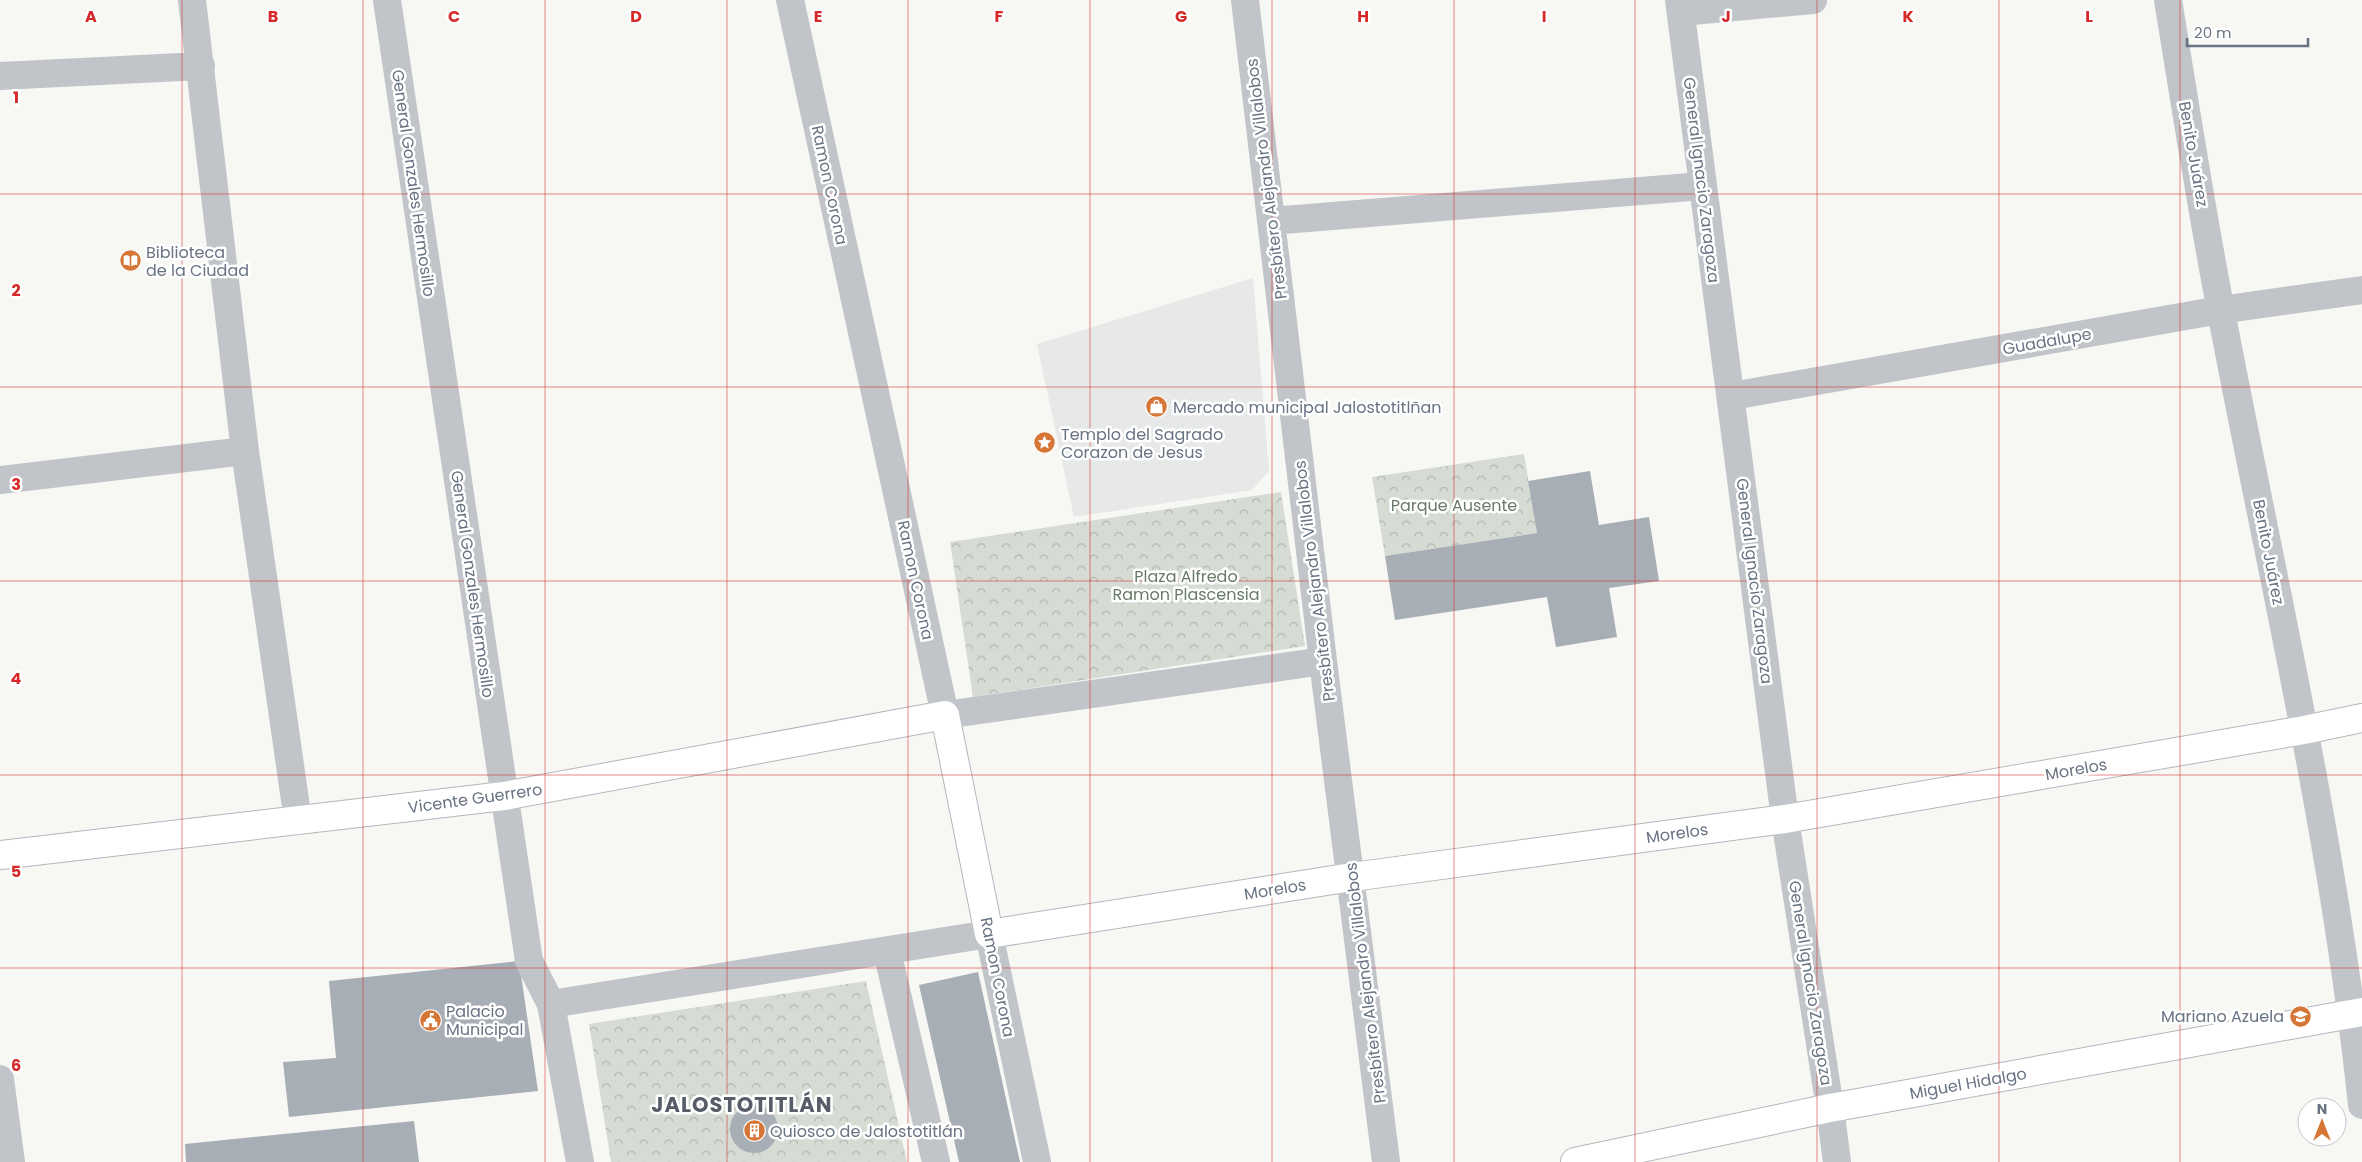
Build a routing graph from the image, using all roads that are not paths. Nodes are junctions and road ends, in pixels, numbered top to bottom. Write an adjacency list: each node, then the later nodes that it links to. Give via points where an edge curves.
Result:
1 (192, 0): 8 (street)
2 (388, 0): 21 (street, General Gonzales Hermosillo)
3 (790, 0): 18 (street, Ramon Corona)
4 (1245, 0): 11 (street, Presbítero Alejandro Villalobos)
5 (1813, 0): 7 (street)
6 (2168, 0): 13 (street, Benito Juárez)
7 (1680, 6): 10 (street, General Ignacio Zaragoza)
8 (201, 66): 9 (street); 15 (street)
9 (0, 76)
10 (1702, 186): 11 (street); 14 (street, General Ignacio Zaragoza)
11 (1271, 221): 17 (street, Presbítero Alejandro Villalobos)
12 (2362, 290): 13 (street, Guadalupe)
13 (2220, 310): 14 (street, Guadalupe); 20 (street, Benito Juárez)
14 (1732, 396): 22 (street, General Ignacio Zaragoza)
15 (245, 450): 16 (street); 23 (street)
16 (0, 480)
17 (1324, 661): 18 (street); 25 (street, Presbítero Alejandro Villalobos)
18 (945, 715): 21 (street, Vicente Guerrero); 26 (street, Ramon Corona)
19 (2362, 718): 20 (street, Morelos)
20 (2304, 730): 22 (street, Morelos); 29 (street, Benito Juárez)
21 (504, 796): 23 (street, Vicente Guerrero); 28 (street, General Gonzales Hermosillo, via 529,961)
22 (1785, 819): 25 (street, Morelos); 32 (street, General Ignacio Zaragoza)
23 (298, 821): 24 (street, Vicente Guerrero)
24 (5, 854)
25 (1352, 877): 26 (street, Morelos); 37 (street, Presbítero Alejandro Villalobos)
26 (989, 934): 27 (street); 36 (street, Ramon Corona)
27 (887, 951): 28 (street); 35 (street)
28 (551, 1004): 34 (street, General Gonzales Hermosillo)
29 (2357, 1013): 31 (street, Benito Juárez); 32 (street, Miguel Hidalgo)
30 (0, 1079): 33 (street)
31 (2362, 1105)
32 (1830, 1108): 38 (street, Miguel Hidalgo); 39 (street, General Ignacio Zaragoza)
33 (11, 1162)
34 (580, 1162)
35 (936, 1162)
36 (1036, 1162)
37 (1386, 1162)
38 (1575, 1162)
39 (1837, 1162)

